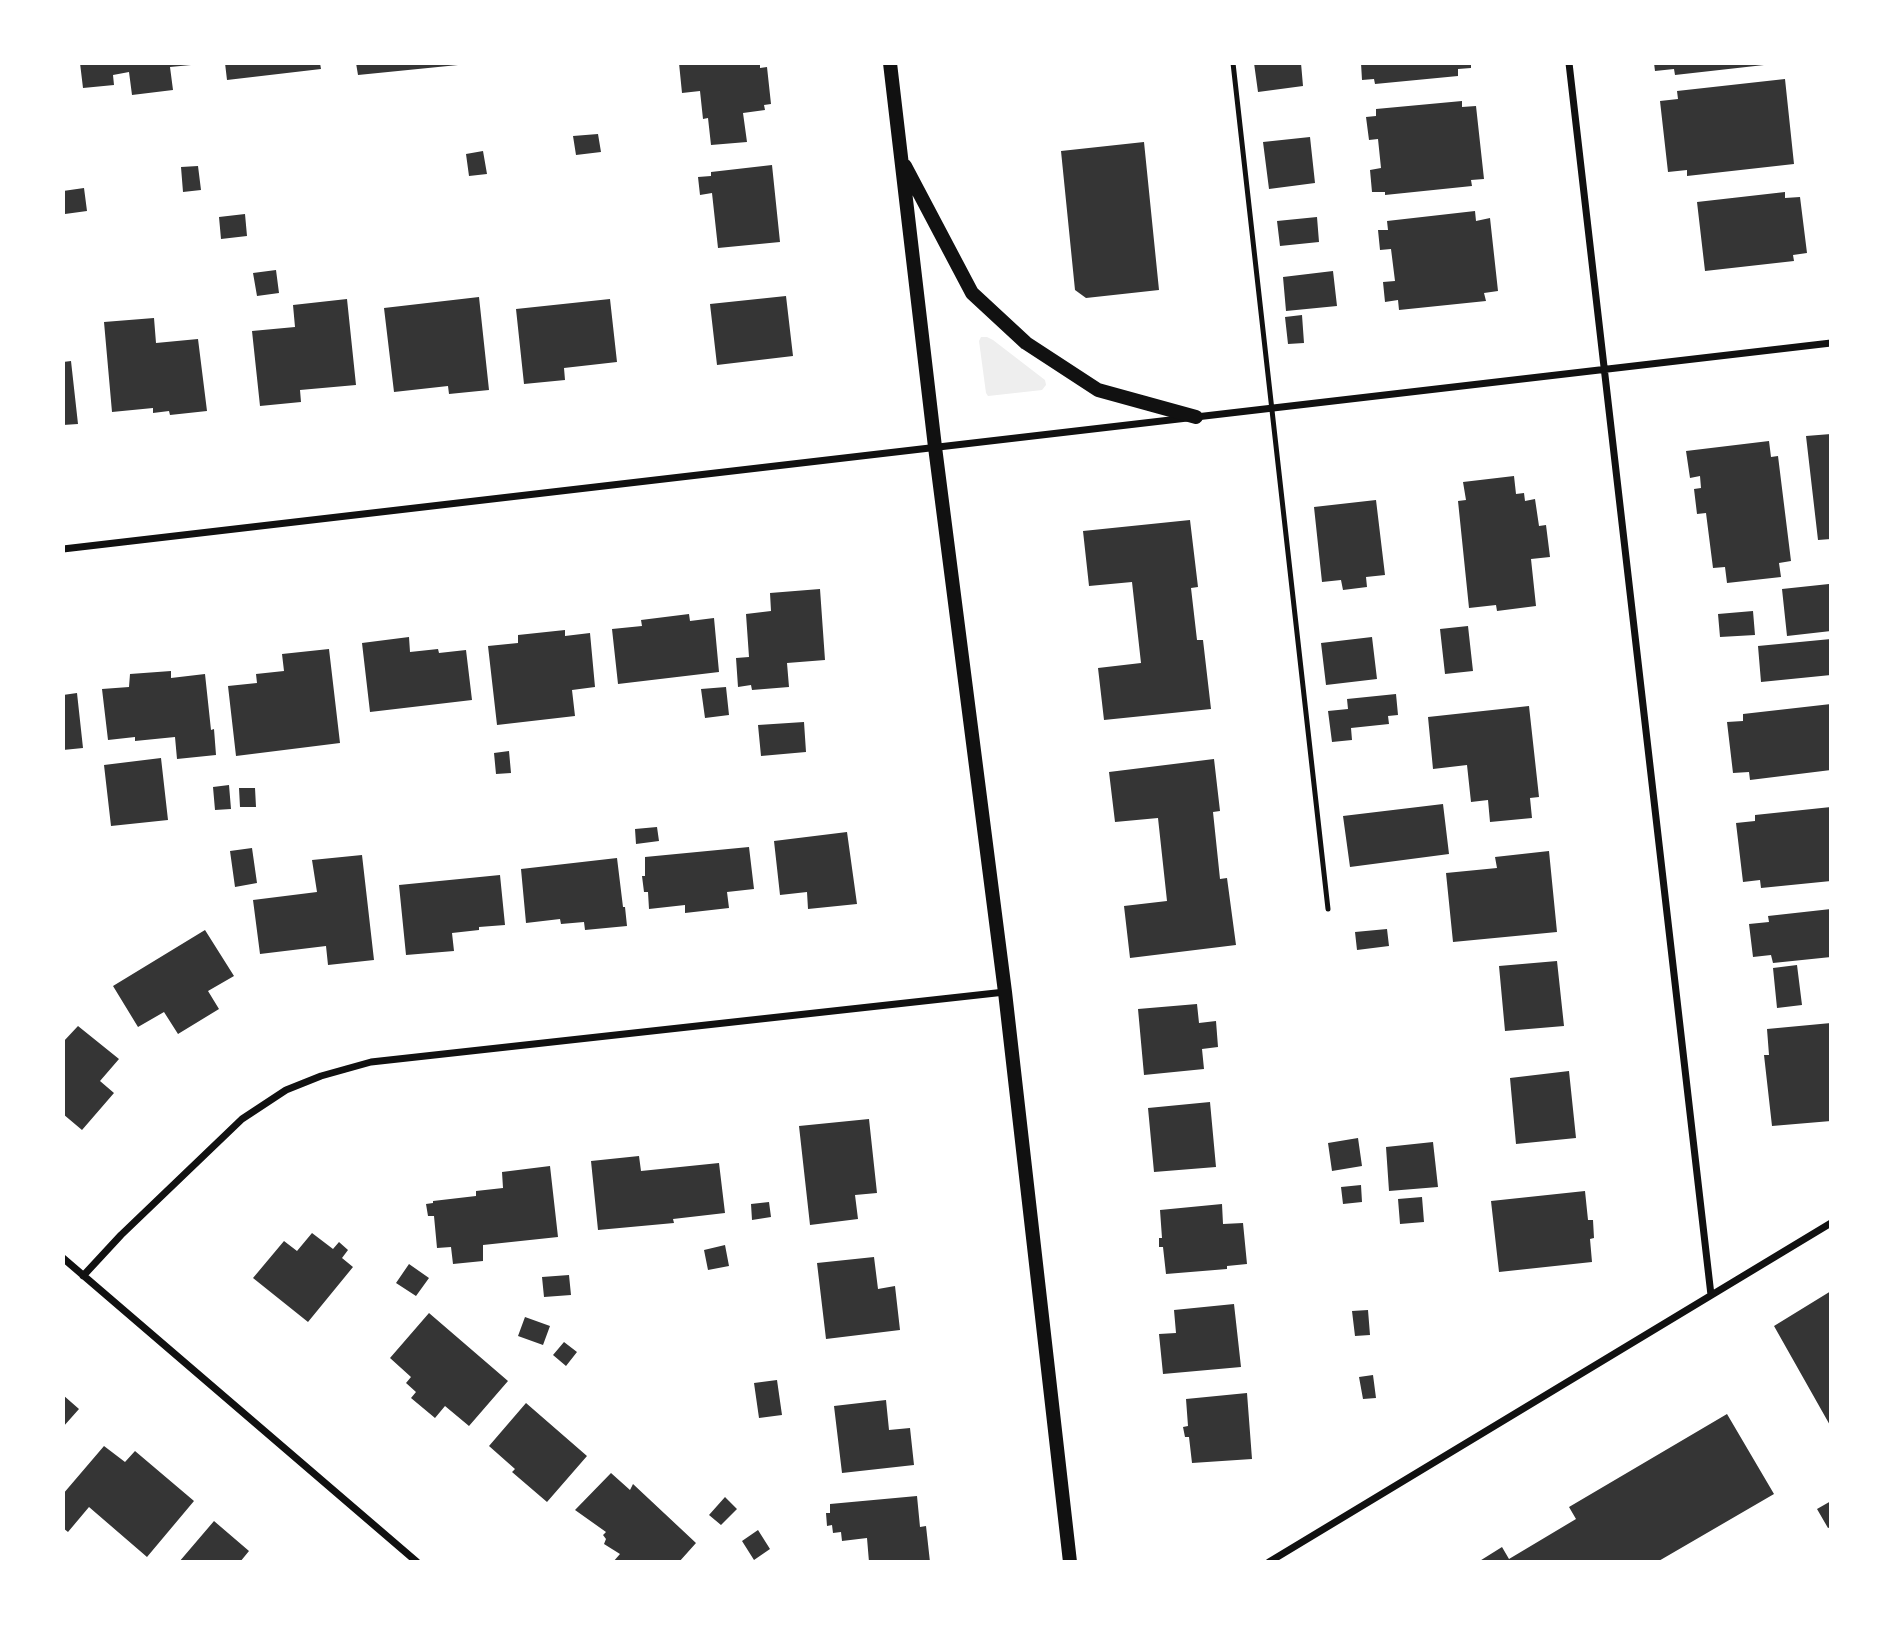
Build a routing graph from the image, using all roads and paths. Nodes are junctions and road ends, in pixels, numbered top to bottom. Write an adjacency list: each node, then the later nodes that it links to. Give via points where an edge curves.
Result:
1 (890, 63): 4 (main road)
2 (1233, 63): 7 (lane)
3 (1569, 63): 6 (street)
4 (901, 158): 8 (main road, via 972,293 1026,344 1098,390); 9 (main road)
5 (1831, 343): 6 (street)
6 (1604, 370): 7 (street); 16 (street)
7 (1271, 409): 8 (street); 11 (lane)
8 (1196, 417): 9 (street)
9 (935, 447): 10 (street); 12 (main road)
10 (63, 549)
11 (1328, 909)
12 (1005, 992): 15 (street, via 371,1062 321,1076 286,1090 242,1119); 18 (main road)
13 (1831, 1223): 16 (street)
14 (63, 1258): 15 (street)
15 (83, 1276): 17 (street)
16 (1711, 1295): 19 (street)
17 (417, 1562)
18 (1070, 1562)
19 (1269, 1562)

